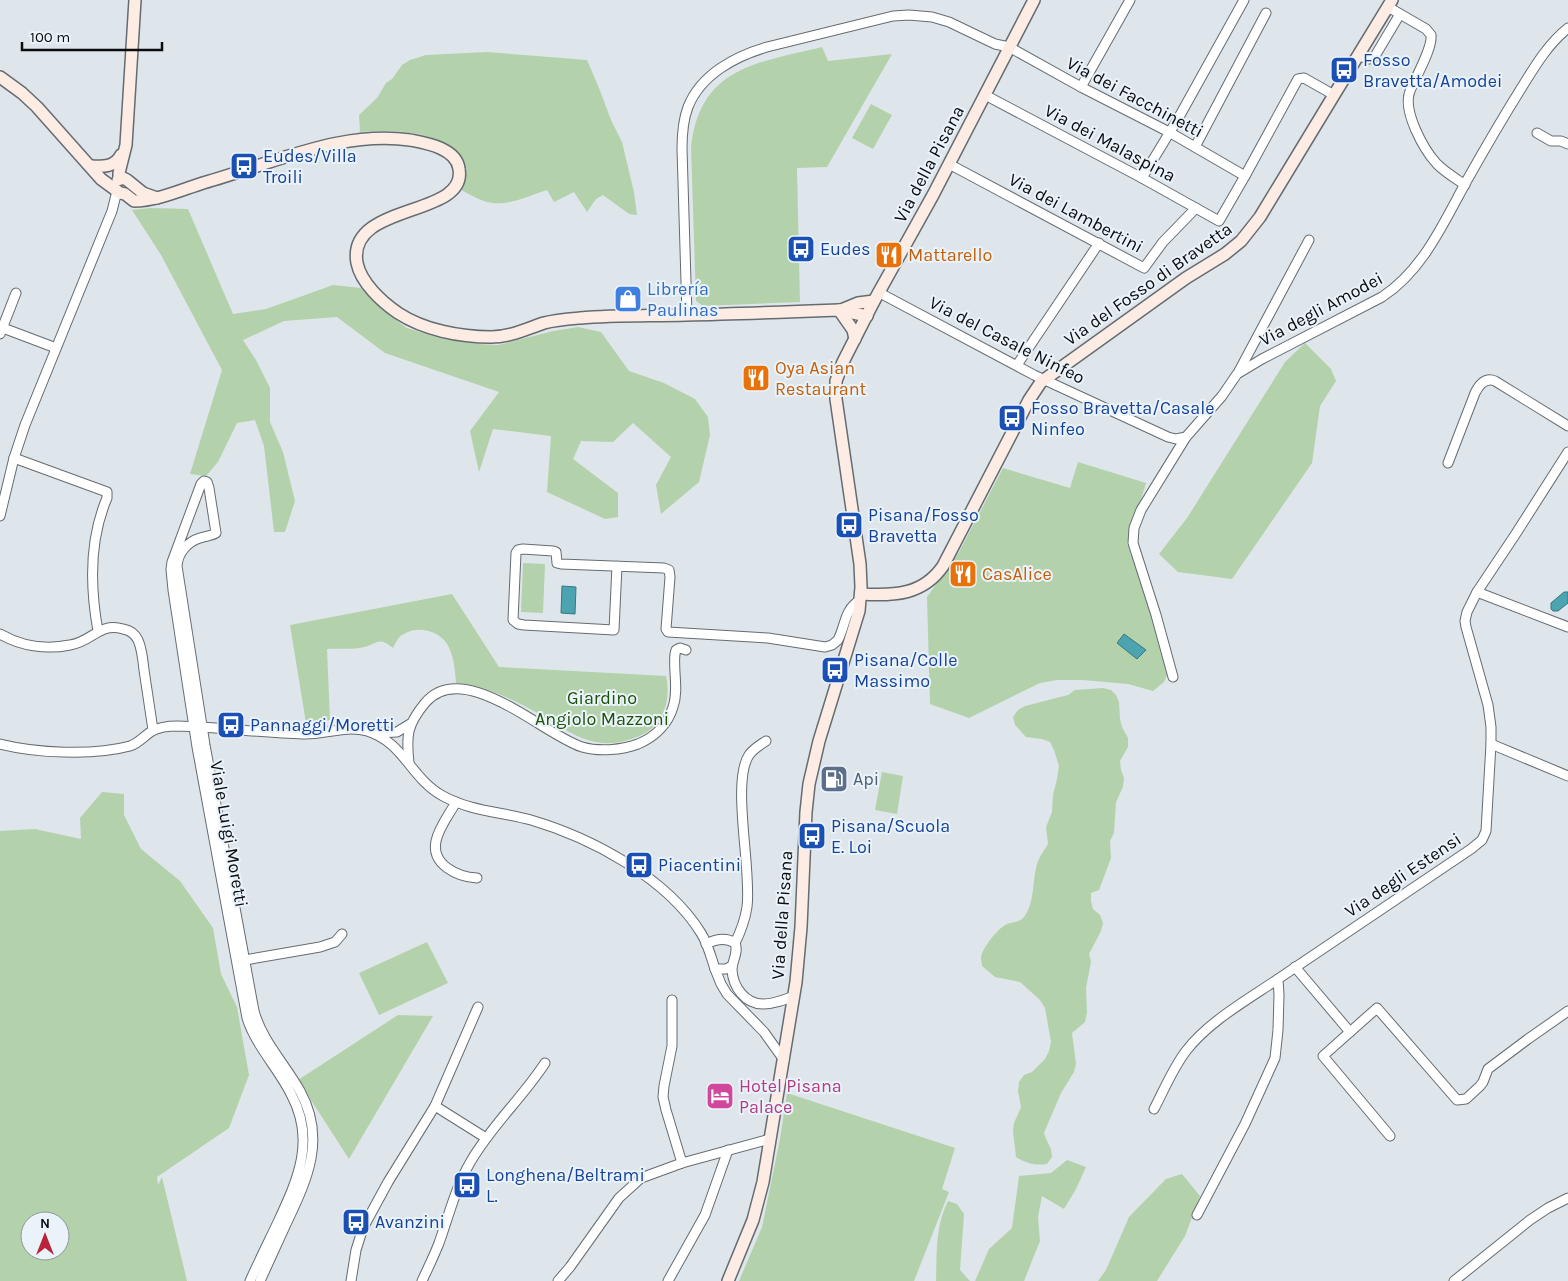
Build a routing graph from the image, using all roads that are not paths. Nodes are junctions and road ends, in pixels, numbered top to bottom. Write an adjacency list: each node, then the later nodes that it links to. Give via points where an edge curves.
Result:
1 (135, 0): 18 (main road)
2 (1034, 0): 9 (main road, Via della Pisana)
3 (1130, 0): 12 (street)
4 (1244, 0): 15 (street)
5 (1390, 4): 7 (street); 10 (main road, Via del Fosso di Bravetta)
6 (1266, 12): 19 (street)
7 (1400, 14): 10 (street, via 1375,56 1369,59); 24 (street, via 1426,29 1431,37 1408,96 1412,119 1436,162)
8 (1568, 28): 24 (street, Via degli Amodei, via 1539,59)
9 (1009, 47): 12 (street, Via dei Facchinetti); 14 (main road, Via della Pisana); 32 (street, Via dei Facchinetti, via 995,44 938,18 901,15 758,49 733,60 706,80 692,98 682,129)
10 (1358, 56): 13 (main road, Via del Fosso di Bravetta)
11 (0, 77): 21 (main road, via 37,107)
12 (1081, 87): 15 (street, Via dei Facchinetti)
13 (1334, 94): 22 (street, via 1304,78 1298,79); 39 (main road, Via del Fosso di Bravetta, via 1260,217 1241,241)
14 (985, 95): 20 (main road, Via della Pisana); 23 (street, Via dei Malaspina)
15 (1169, 132): 19 (street, Via dei Facchinetti); 23 (street)
16 (1537, 133): 17 (street, via 1551,141)
17 (1568, 144)
18 (126, 145): 21 (main road, via 115,163 104,167); 25 (main road)
19 (1195, 147): 22 (street, Via dei Facchinetti)
20 (949, 164): 28 (street, Via dei Lambertini); 30 (main road, Via della Pisana)
21 (91, 166): 25 (main road)
22 (1245, 176): 26 (street, Via dei Malaspina, via 1219,221)
23 (1142, 178): 26 (street, Via dei Malaspina)
24 (1465, 185): 38 (street, Via degli Amodei, via 1425,255 1395,288)
25 (122, 186): 32 (main road, via 157,198 307,150 343,142 381,138 428,144 442,149 454,159 460,171 456,186 442,198 375,226 365,234 357,250 358,265 364,279 396,312 442,331 490,337 510,335 564,319); 36 (street)
26 (1196, 208): 28 (street, Via dei Lambertini, via 1163,242 1144,268)
27 (1309, 240): 38 (street)
28 (1099, 243): 37 (street)
29 (16, 293): 34 (street)
30 (876, 297): 31 (main road); 33 (main road, Via della Pisana); 37 (street, Via del Casale Ninfeo)
31 (839, 310): 32 (main road); 33 (main road); 35 (main road)
32 (687, 315)
33 (867, 316): 35 (main road, Via della Pisana)
34 (1, 331): 36 (street)
35 (855, 339): 52 (main road, Via della Pisana, via 838,374 835,394 859,555)
36 (56, 348): 43 (street)
37 (1017, 365): 39 (street, Via del Casale Ninfeo)
38 (1237, 374): 41 (street, Via degli Amodei)
39 (1044, 378): 41 (street, Via del Casale Ninfeo, via 1168,438); 52 (main road, via 1029,400 937,574 923,586 909,592)
40 (1568, 426): 44 (street, via 1495,381 1488,380 1480,384 1475,393)
41 (1186, 438): 57 (street, via 1141,510 1134,528 1133,543)
42 (1568, 452): 51 (street, Via degli Estensi)
43 (14, 458): 47 (street); 54 (street, via 107,492 93,556 93,604)
44 (1448, 463)
45 (193, 509): 46 (street, via 204,506); 46 (street, Viale Luigi Moretti, via 201,484 205,482 208,483); 48 (street, Viale Luigi Moretti)
46 (213, 513): 49 (street, Viale Luigi Moretti, via 216,533)
47 (0, 516)
48 (184, 531): 49 (street); 59 (street, Viale Luigi Moretti, via 172,562 171,580)
49 (199, 538): 59 (street, Viale Luigi Moretti, via 183,549 178,566)
50 (617, 566): 50 (street, via 561,564 553,551 518,550 513,620 524,625 614,630); 52 (street, via 669,570 668,632 768,638 827,647 838,640 849,610)
51 (1477, 592): 53 (street); 64 (street, Via degli Estensi, via 1468,609 1466,623 1489,710)
52 (861, 597): 77 (main road, Via della Pisana, via 858,618 811,774)
53 (1568, 627)
54 (98, 631): 55 (street, via 82,642 59,647 23,644); 60 (street, via 107,627 124,629 134,634 138,641)
55 (0, 634)
56 (686, 650): 58 (street, via 680,648 675,654 676,696 672,712 654,735 635,745 614,749 582,747 498,700 460,690 446,690 431,697)
57 (1173, 677)
58 (410, 724): 61 (street, via 397,732); 65 (street, via 407,743)
59 (198, 727): 60 (street, via 172,726); 61 (street, via 302,734 349,729); 72 (street, Viale Luigi Moretti)
60 (153, 730): 63 (street, via 132,745 107,750 56,752)
61 (373, 734): 65 (street, via 395,747)
62 (766, 741): 70 (street, via 749,755 743,773 747,906 742,930)
63 (0, 744)
64 (1491, 744): 66 (street); 74 (street, Via degli Estensi, via 1486,831 1482,840)
65 (409, 763): 67 (street, via 431,788)
66 (1568, 776)
67 (456, 802): 68 (street, via 439,832 436,851 452,871); 71 (street, via 542,824 577,837 620,860 647,876 673,898 691,918)
68 (477, 878)
69 (342, 934): 72 (street, via 335,942 320,947)
70 (735, 943): 71 (street, via 722,939); 73 (street, via 737,951)
71 (706, 944): 75 (street)
72 (240, 961): 95 (street, Viale Luigi Moretti, via 249,1024 292,1094 299,1111 303,1141 296,1182); 96 (street, Viale Luigi Moretti, via 257,1022 302,1095 312,1137 312,1155 305,1184)
73 (732, 966): 75 (street); 79 (street, via 739,991 749,1000)
74 (1295, 967): 76 (street, Via degli Estensi); 83 (street)
75 (715, 968): 82 (street, via 727,994)
76 (1278, 979): 87 (street, Via degli Estensi, via 1198,1037 1180,1059); 94 (street, via 1275,1058)
77 (794, 996): 79 (street); 84 (main road, Via della Pisana)
78 (672, 1000): 92 (street, via 672,1046 664,1097)
79 (762, 1004): 82 (street)
80 (478, 1007): 86 (street)
81 (1568, 1011): 83 (street, via 1488,1069 1484,1082 1464,1100 1457,1100 1377,1008)
82 (753, 1020): 84 (street)
83 (1350, 1032): 88 (street, via 1323,1056)
84 (784, 1060): 90 (main road, Via della Pisana)
85 (545, 1063): 89 (street)
86 (435, 1106): 89 (street); 97 (street, via 363,1228)
87 (1154, 1109)
88 (1390, 1136)
89 (486, 1138): 98 (street, via 464,1174)
90 (770, 1139): 91 (street); 101 (main road, Via della Pisana, via 759,1202)
91 (728, 1150): 92 (street); 100 (street, via 710,1203)
92 (682, 1163): 99 (street, via 642,1178 627,1189)
93 (1568, 1198): 102 (street, via 1530,1220)
94 (1197, 1215)
95 (250, 1281)
96 (260, 1281)
97 (351, 1281)
98 (422, 1281)
99 (558, 1281)
100 (668, 1281)
101 (728, 1281)
102 (1454, 1281)

